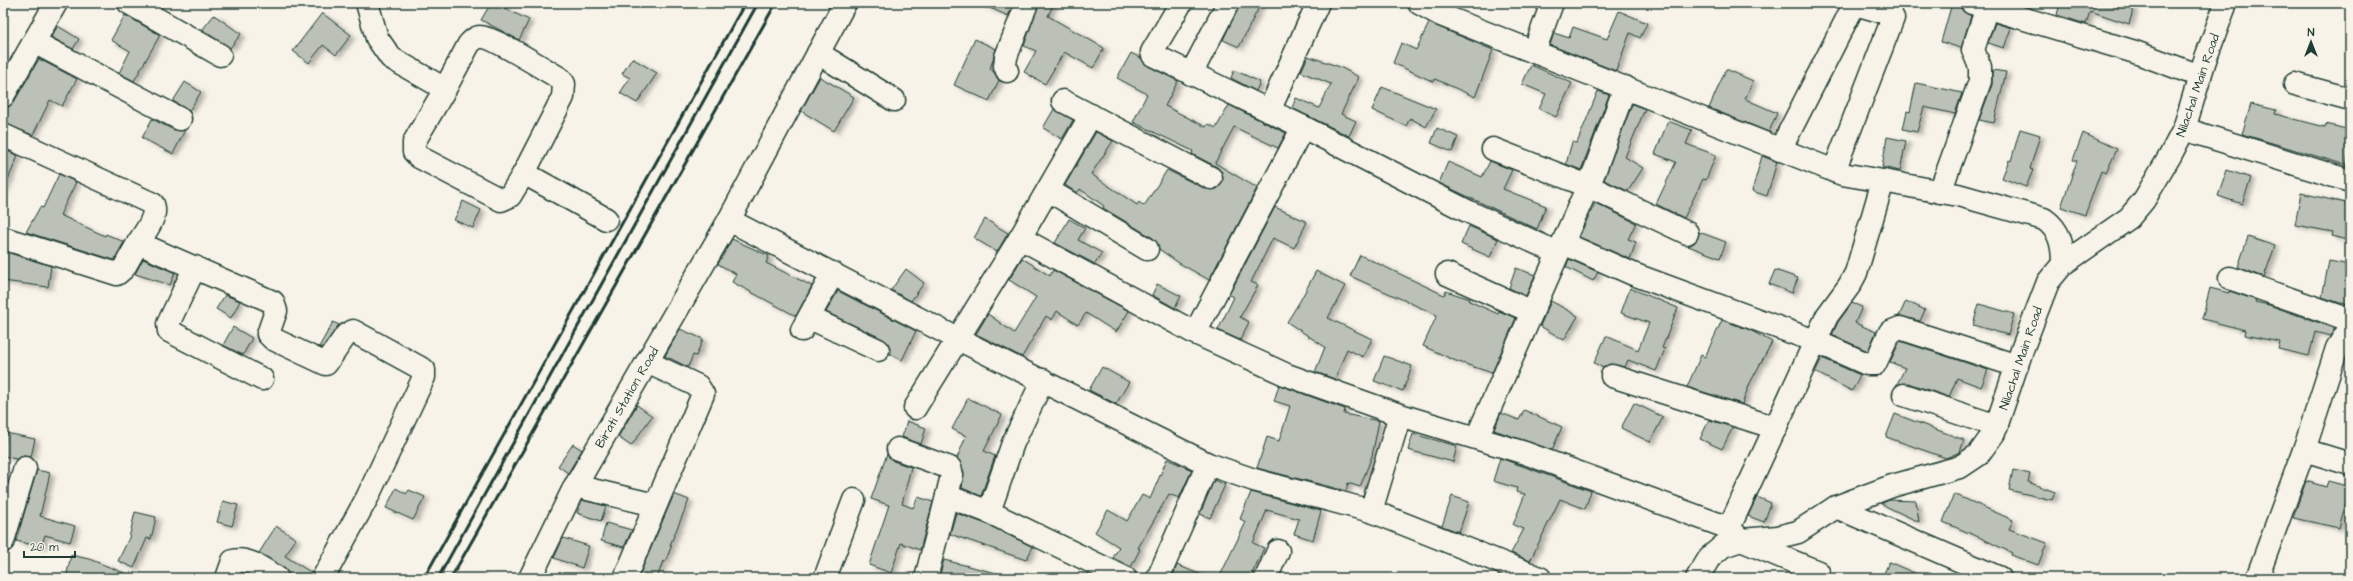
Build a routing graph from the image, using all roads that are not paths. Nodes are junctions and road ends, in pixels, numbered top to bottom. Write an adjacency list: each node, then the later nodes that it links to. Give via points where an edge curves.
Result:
1 (56, 3): 15 (street)
2 (129, 3): 18 (street)
3 (368, 3): 25 (street, via 378,38 391,58)
4 (845, 3): 17 (street, Birati Station Road)
5 (1027, 3): 19 (street, via 1006,57)
6 (1181, 3): 21 (street, via 1152,54)
7 (1228, 3): 21 (street)
8 (1318, 3): 30 (street)
9 (1419, 3): 14 (street)
10 (1552, 3): 16 (street)
11 (2226, 3): 22 (street, Nilachal Main Road)
12 (1855, 4): 37 (street); 38 (street, via 1890,14 1893,18)
13 (1980, 5): 22 (street, via 2135,52); 45 (street, via 1973,50 1980,67 1980,81)
14 (1443, 9): 16 (street)
15 (34, 42): 20 (street); 32 (street)
16 (1534, 52): 24 (street)
17 (818, 53): 28 (street); 47 (street, Birati Station Road)
18 (220, 55)
19 (1007, 71)
20 (8, 73): 26 (street)
21 (1191, 74): 30 (street)
22 (2200, 76): 34 (street, Nilachal Main Road)
23 (2295, 84): 27 (street)
24 (1625, 87): 37 (street); 43 (street)
25 (445, 89): 39 (street, via 414,142 414,152 501,200 510,196); 39 (street, via 469,44 480,37 494,41 561,79 564,84 563,97)
26 (3, 96)
27 (2350, 99)
28 (894, 100)
29 (1063, 100): 31 (street)
30 (1269, 111): 33 (street)
31 (1091, 115): 40 (street); 44 (street)
32 (180, 119)
33 (1303, 128): 52 (street, via 1467,212); 62 (street)
34 (2184, 129): 42 (street); 54 (street, Nilachal Main Road, via 2156,181 2129,218)
35 (3, 135): 51 (street, via 153,204 154,217)
36 (1493, 149): 43 (street)
37 (1780, 150): 38 (street)
38 (1834, 171): 41 (street)
39 (524, 173): 46 (street)
40 (1211, 178)
41 (1883, 181): 45 (street); 64 (street, via 1856,273 1827,316)
42 (2350, 181)
43 (1588, 186): 48 (street); 52 (street)
44 (1048, 190): 50 (street); 53 (street)
45 (1940, 192): 54 (street, via 2044,219 2054,226 2061,240)
46 (606, 219)
47 (729, 220): 56 (street); 66 (street, Birati Station Road)
48 (1687, 233)
49 (3, 238): 51 (street, via 116,274 124,268)
50 (1020, 238): 62 (street); 63 (street)
51 (138, 243): 55 (street)
52 (1560, 248): 59 (street); 64 (street)
53 (1147, 249)
54 (2063, 264): 67 (street, Nilachal Main Road, via 2048,282)
55 (195, 267): 69 (street, via 168,324 169,331); 95 (street, via 273,302 276,311 268,334 322,363 329,363 346,336 353,331 424,370 424,377 368,498)
56 (833, 273): 63 (street); 65 (street, via 806,324)
57 (1447, 274): 59 (street)
58 (2230, 278): 60 (street)
59 (1532, 312): 76 (street)
60 (2350, 320)
61 (2350, 328): 78 (street, via 2337,348)
62 (1195, 334): 73 (street, via 1287,375)
63 (958, 339): 70 (street); 72 (street)
64 (1815, 341): 67 (street, via 1872,364 1877,361 1890,332 1900,328); 75 (street)
65 (878, 350)
66 (647, 362): 82 (street, Birati Station Road); 85 (street, via 698,386 703,394)
67 (2016, 366): 74 (street, Nilachal Main Road)
68 (1612, 376): 75 (street)
69 (262, 379)
70 (1043, 380): 79 (street); 88 (street, via 1013,443)
71 (1904, 395): 74 (street)
72 (915, 408)
73 (1400, 415): 76 (street); 87 (street)
74 (1997, 426): 86 (street, Nilachal Main Road, via 1978,455 1960,467 1892,486)
75 (1776, 428): 89 (street)
76 (1477, 437): 89 (street)
77 (898, 449): 83 (street, via 950,468 952,474)
78 (2304, 450): 80 (street); 106 (street)
79 (1208, 464): 87 (street, via 1254,480); 101 (street)
80 (2350, 464)
81 (25, 468): 90 (street)
82 (575, 486): 85 (street); 96 (street, Birati Station Road)
83 (947, 496): 88 (street); 99 (street)
84 (854, 500): 98 (street)
85 (654, 505): 97 (street)
86 (1836, 507): 89 (street, Nilachal Main Road, via 1798,532 1778,537); 105 (street)
87 (1371, 511): 103 (street)
88 (989, 512): 100 (street)
89 (1735, 534): 92 (street); 104 (street, Nilachal Main Road, via 1710,556)
90 (3, 541)
91 (1278, 551): 102 (street)
92 (1822, 576)
93 (227, 578): 94 (street, via 233,561 239,560 258,566)
94 (277, 578)
95 (323, 578)
96 (530, 578)
97 (625, 578)
98 (825, 578)
99 (926, 578)
100 (1125, 578)
101 (1158, 578)
102 (1266, 578)
103 (1540, 578)
104 (1697, 578)
105 (2000, 578)
106 (2257, 578)

